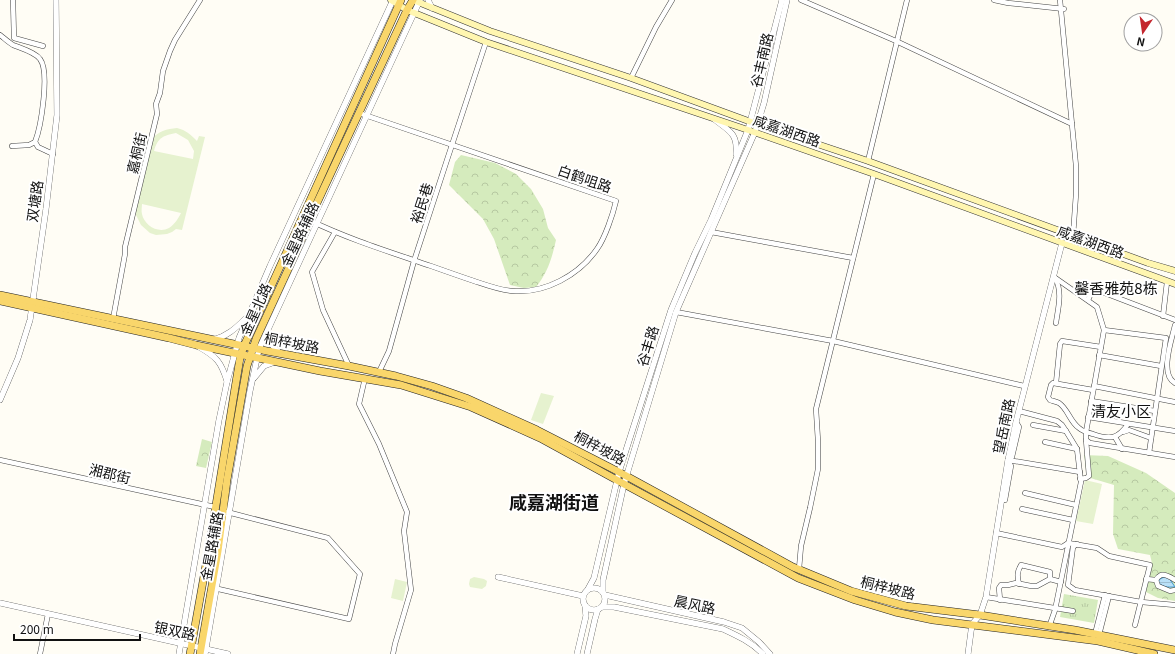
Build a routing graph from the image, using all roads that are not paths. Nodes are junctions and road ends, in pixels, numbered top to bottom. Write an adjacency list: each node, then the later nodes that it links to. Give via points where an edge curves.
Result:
1 (12, 0): 20 (street, via 14,38)
2 (56, 0): 31 (street, 双塘路, via 57,116)
3 (200, 0): 54 (street, 嘉桐街, via 175,40 165,65 156,104 158,111 125,247)
4 (428, 0): 14 (street)
5 (672, 0): 21 (street)
6 (782, 0): 25 (street, 谷丰南路)
7 (787, 0): 25 (street, 谷丰南路, via 764,103)
8 (801, 0): 19 (street)
9 (907, 0): 19 (street)
10 (994, 0): 15 (street)
11 (1060, 0): 15 (street)
12 (395, 1): 16 (main road, 咸嘉湖西路); 52 (street, 金星路辅路); 63 (main road, 金星北路)
13 (416, 1): 14 (main road, 咸嘉湖西路); 16 (main road, 金星北路)
14 (432, 8): 21 (main road, 咸嘉湖西路, via 490,31)
15 (1062, 9): 26 (street)
16 (411, 11): 18 (main road, 咸嘉湖西路); 22 (main road, 金星北路); 23 (street, 金星路辅路)
17 (0, 35): 28 (street, via 11,44 41,59 45,76)
18 (486, 42): 24 (main road, 咸嘉湖西路); 29 (street, 裕民巷)
19 (896, 42): 26 (street); 33 (street)
20 (43, 46)
21 (631, 78): 25 (main road, 咸嘉湖西路)
22 (359, 113): 23 (street, 白鹤咀路); 35 (main road, 金星北路)
23 (367, 116): 29 (street, 白鹤咀路); 36 (street, 金星路辅路)
24 (709, 116): 27 (main road, 咸嘉湖西路); 32 (street, via 734,136 737,143)
25 (753, 121): 27 (street, 谷丰路); 33 (main road, 咸嘉湖西路)
26 (1072, 124): 39 (street, via 1076,166)
27 (752, 131): 32 (street, 谷丰路); 34 (main road, 咸嘉湖西路); 38 (street, 谷丰路)
28 (36, 142): 30 (street); 31 (street, via 38,148)
29 (452, 144): 42 (street, 裕民巷); 42 (street, 白鹤咀路, via 616,201 615,206 598,248 586,262 568,277 532,291 492,287)
30 (12, 146)
31 (53, 154): 50 (street, 双塘路)
32 (736, 161): 107 (street, 谷丰路, via 671,310)
33 (868, 161): 39 (main road, 咸嘉湖西路)
34 (874, 174): 40 (main road, 咸嘉湖西路); 41 (street)
35 (309, 220): 36 (street, 白鹤咀路); 65 (main road, 金星北路)
36 (316, 224): 37 (street, 白鹤咀路); 58 (street, 金星路辅路)
37 (335, 232): 42 (street, 白鹤咀路); 73 (street, via 312,272 323,310)
38 (711, 232): 41 (street); 51 (street, 谷丰路)
39 (1073, 236): 43 (main road, 咸嘉湖西路)
40 (1062, 243): 44 (street, 望岳南路); 45 (main road, 咸嘉湖西路)
41 (853, 258): 61 (street)
42 (414, 261): 75 (street, 裕民巷, via 389,351)
43 (1175, 271)
44 (1054, 277): 48 (street); 56 (street, via 1060,292); 81 (street, 望岳南路)
45 (1167, 282): 46 (main road, 咸嘉湖西路); 53 (street)
46 (1175, 284)
47 (0, 295): 50 (main road, 桐梓坡路)
48 (1088, 300): 53 (street, via 1091,288); 59 (street, via 1097,307)
49 (0, 301): 50 (main road, 桐梓坡路)
50 (32, 305): 54 (main road, 桐梓坡路); 62 (main road, 桐梓坡路); 84 (street, 双塘路, via 18,358)
51 (676, 312): 61 (street); 109 (street, 谷丰路)
52 (248, 316): 60 (street, via 226,336); 63 (street, 金星路辅路)
53 (1163, 316): 55 (street)
54 (112, 320): 60 (main road, 桐梓坡路)
55 (1175, 320)
56 (1056, 323)
57 (1175, 325): 70 (street)
58 (268, 329): 65 (street, 金星路辅路); 67 (street, via 270,340)
59 (1104, 330): 64 (street); 74 (street, via 1166,338)
60 (213, 340): 63 (main road, 桐梓坡路)
61 (833, 341): 81 (street); 123 (street, via 816,409 818,469 801,546)
62 (196, 345): 66 (main road, 桐梓坡路); 77 (street, via 220,363)
63 (240, 345): 65 (main road, 桐梓坡路); 66 (main road, 金星北路)
64 (1101, 347): 69 (street); 79 (street, via 1062,341)
65 (256, 349): 67 (main road, 桐梓坡路); 71 (main road, 金星北路)
66 (238, 354): 71 (main road, 桐梓坡路); 77 (street, 金星路辅路); 116 (main road, 金星北路, via 235,388)
67 (282, 354): 73 (main road, 桐梓坡路)
68 (1175, 354): 70 (street)
69 (1099, 355): 74 (street); 82 (street)
70 (1168, 355): 80 (street, via 1167,375)
71 (253, 357): 72 (main road, 桐梓坡路); 78 (street, 金星路辅路); 118 (main road, 金星北路, via 227,480)
72 (276, 362): 76 (main road, 桐梓坡路); 78 (street, via 264,366)
73 (350, 366): 75 (main road, 桐梓坡路)
74 (1161, 366): 83 (street)
75 (379, 372): 107 (main road, 桐梓坡路, via 466,398 537,430)
76 (364, 378): 111 (main road, 桐梓坡路, via 402,385 470,407 540,438); 161 (street, via 359,404 379,444 407,512 404,531 410,590)
77 (227, 382): 153 (street, 金星路辅路)
78 (252, 382): 118 (street, 金星路辅路)
79 (1056, 383): 82 (street); 95 (street, via 1051,385 1048,397 1063,406 1073,423)
80 (1175, 383)
81 (1024, 386): 87 (street, 望岳南路)
82 (1093, 388): 83 (street); 85 (street)
83 (1156, 399): 86 (street); 88 (street)
84 (0, 400)
85 (1091, 401): 88 (street); 89 (street)
86 (1175, 402)
87 (1019, 410): 93 (street, via 1057,421); 106 (street, 望岳南路)
88 (1155, 411): 92 (street)
89 (1088, 417): 90 (street); 95 (street)
90 (1128, 424): 92 (street); 96 (street)
91 (1033, 425): 93 (street)
92 (1153, 428): 94 (street); 98 (street)
93 (1066, 431): 101 (street)
94 (1175, 431)
95 (1086, 432): 97 (street, via 1104,438); 99 (street)
96 (1123, 432): 97 (street); 98 (street, via 1129,430)
97 (1115, 436): 102 (street)
98 (1151, 438): 103 (street)
99 (1086, 440): 102 (street, via 1090,444); 110 (street, via 1089,476)
100 (1045, 442): 101 (street)
101 (1077, 449): 108 (street)
102 (1122, 449): 103 (street)
103 (1149, 453): 104 (street)
104 (1175, 457)
105 (0, 460): 116 (street, 湘郡街)
106 (1008, 460): 108 (street); 114 (street, via 1011,466); 120 (street, 望岳南路)
107 (619, 472): 109 (main road, 桐梓坡路); 111 (street, 谷丰路)
108 (1080, 472): 110 (street)
109 (626, 476): 112 (street, 谷丰路); 123 (main road, 桐梓坡路)
110 (1080, 479): 115 (street)
111 (616, 480): 112 (main road, 桐梓坡路); 132 (street, 谷丰路, via 594,578)
112 (624, 484): 134 (street, 谷丰路, via 603,580); 149 (main road, 桐梓坡路, via 798,578 895,612 933,620)
113 (1025, 493): 115 (street)
114 (1005, 500)
115 (1076, 505): 119 (street)
116 (215, 507): 154 (main road, 金星北路)
117 (1022, 509): 119 (street)
118 (226, 512): 131 (main road, 金星北路); 131 (street, via 328,538 360,574 349,620)
119 (1073, 520): 121 (street)
120 (996, 533): 121 (street, via 1062,547); 137 (street, 望岳南路)
121 (1068, 543): 122 (street); 129 (street)
122 (1077, 544): 125 (street, via 1098,548 1109,556 1150,565); 136 (street, via 1074,547 1068,585 1075,590)
123 (799, 569): 147 (main road, 桐梓坡路, via 851,591 906,606)
124 (498, 577): 135 (street)
125 (1146, 579): 127 (street); 139 (street)
126 (1050, 580): 129 (street); 130 (street, via 1037,586); 130 (street, via 1050,572 1021,565 1017,576)
127 (1156, 580): 128 (street, via 1164,575); 133 (street, via 1158,586)
128 (1175, 580)
129 (1061, 582): 144 (street)
130 (1019, 584): 138 (street, via 1001,584)
131 (214, 588): 156 (main road, 金星北路)
132 (588, 589): 134 (street, via 598,588); 135 (street)
133 (1175, 590)
134 (604, 593): 143 (street, via 605,602); 165 (street, 晨风路, via 742,628)
135 (583, 596): 141 (street)
136 (1107, 596): 139 (street); 152 (street)
137 (986, 597): 138 (street); 148 (street, 望岳南路)
138 (1000, 600): 144 (street)
139 (1141, 602): 142 (street); 150 (street)
140 (0, 603): 146 (street, 银双路)
141 (585, 605): 143 (street, via 590,610); 162 (street, via 586,616)
142 (1175, 605)
143 (600, 608): 163 (street); 164 (street, 晨风路, via 614,607 723,629 755,645)
144 (1055, 608): 145 (street); 151 (street)
145 (1073, 611)
146 (48, 614): 153 (street, 银双路); 157 (street)
147 (968, 614): 148 (main road, 桐梓坡路); 149 (street)
148 (980, 615): 149 (street); 151 (main road, 桐梓坡路)
149 (972, 624): 166 (street); 167 (main road, 桐梓坡路, via 1098,641)
150 (1135, 625)
151 (1050, 627): 152 (main road, 桐梓坡路)
152 (1097, 635): 155 (main road, 桐梓坡路)
153 (181, 644): 154 (street, 银双路); 158 (street, 金星路辅路)
154 (191, 646): 156 (street, 银双路); 159 (main road, 金星北路)
155 (1175, 650)
156 (203, 651): 160 (street, 银双路)
157 (40, 654)
158 (179, 654)
159 (190, 654)
160 (228, 654)
161 (393, 654)
162 (577, 654)
163 (586, 654)
164 (762, 654)
165 (770, 654)
166 (968, 654)
167 (1154, 654)

